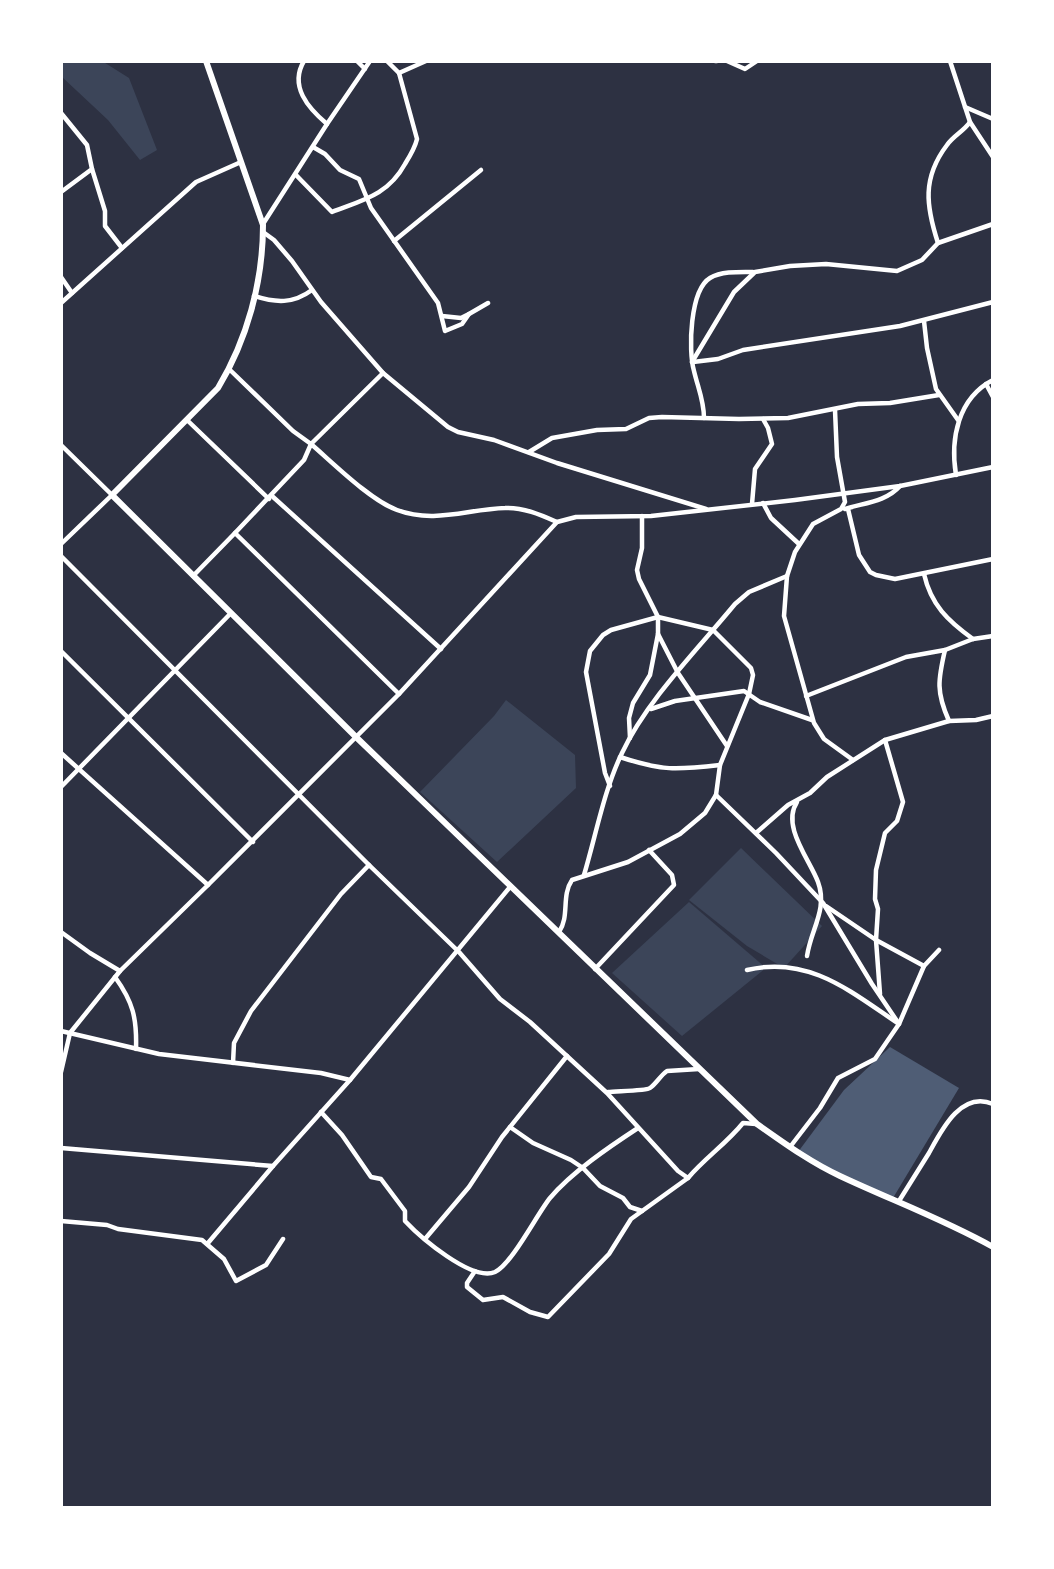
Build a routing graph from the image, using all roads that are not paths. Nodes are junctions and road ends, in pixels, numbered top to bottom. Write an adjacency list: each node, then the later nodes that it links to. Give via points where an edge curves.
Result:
1 (206, 61): 19 (street)
2 (304, 61): 16 (street, via 299,70 301,95)
3 (357, 61): 10 (street)
4 (370, 61): 10 (street)
5 (387, 61): 11 (street)
6 (426, 61): 11 (street)
7 (727, 61): 8 (street, via 744,69)
8 (757, 61)
9 (950, 61): 12 (street)
10 (365, 69): 16 (street)
11 (400, 73): 24 (street, via 414,124 415,147 389,187)
12 (965, 107): 14 (street); 15 (street)
13 (61, 113): 20 (street, via 87,145)
14 (993, 119)
15 (970, 122): 18 (street); 28 (street, via 948,143 931,176 928,207)
16 (327, 124): 17 (street)
17 (313, 147): 22 (street); 24 (street, via 359,179)
18 (993, 157)
19 (241, 162): 26 (street); 29 (street, via 196,182)
20 (92, 169): 23 (street); 29 (street, via 105,226)
21 (481, 170): 27 (street)
22 (296, 175): 24 (street, via 332,212); 26 (street)
23 (61, 192)
24 (366, 199): 27 (street)
25 (993, 224): 28 (street)
26 (263, 229): 32 (street); 34 (street)
27 (394, 240): 39 (street, via 426,284)
28 (938, 243): 30 (street, via 914,265 897,271 827,264)
29 (122, 248): 33 (street)
30 (755, 272): 41 (street, via 734,292); 41 (street, via 717,274 703,283 692,325)
31 (61, 277): 33 (street)
32 (312, 290): 34 (street, via 287,302); 43 (street)
33 (72, 293): 36 (street)
34 (253, 296): 42 (street, via 245,333)
35 (993, 302): 40 (street)
36 (61, 303)
37 (488, 303): 38 (street)
38 (469, 314): 39 (street); 39 (street, via 462,324 445,331)
39 (442, 316)
40 (924, 321): 41 (street); 46 (street)
41 (692, 362): 49 (street)
42 (229, 369): 51 (street, via 213,394); 53 (street)
43 (383, 373): 53 (street); 55 (street, via 458,432)
44 (993, 380): 45 (street)
45 (986, 384): 47 (street); 52 (street, via 964,407)
46 (939, 395): 48 (street); 52 (street)
47 (993, 397)
48 (835, 410): 50 (street); 59 (street, via 837,457)
49 (704, 418): 50 (street); 55 (street, via 649,418 626,429 552,438)
50 (762, 418): 64 (street, via 772,444 755,469)
51 (187, 420): 60 (street); 61 (street)
52 (958, 421): 57 (street, via 953,457)
53 (310, 444): 61 (street, via 304,460); 69 (street, via 374,497 397,510 436,517 506,508)
54 (61, 445): 60 (street)
55 (528, 453): 67 (street)
56 (993, 467): 57 (street)
57 (956, 475): 58 (street)
58 (900, 486): 59 (street); 65 (street, via 865,506)
59 (845, 494): 62 (street); 63 (street)
60 (112, 495): 71 (street); 76 (street)
61 (270, 498): 70 (street); 84 (street)
62 (845, 502): 65 (street); 66 (street)
63 (763, 503): 64 (street); 72 (street, via 771,518)
64 (752, 504): 67 (street)
65 (849, 508): 66 (street); 75 (street, via 859,555 870,572 895,579)
66 (841, 509): 72 (street, via 813,524)
67 (710, 511): 68 (street)
68 (642, 516): 69 (street, via 576,517); 79 (street, via 637,570)
69 (557, 522): 84 (street)
70 (235, 533): 76 (street); 89 (street)
71 (61, 544)
72 (799, 544): 77 (street)
73 (61, 556): 87 (street)
74 (993, 559): 75 (street)
75 (924, 575): 83 (street, via 937,608)
76 (193, 576): 78 (street)
77 (787, 576): 80 (street, via 743,596); 91 (street, via 784,624)
78 (231, 614): 87 (street); 98 (street)
79 (659, 617): 80 (street); 81 (street); 107 (street, via 611,630 596,642 586,662)
80 (713, 630): 88 (street); 90 (street, via 753,672)
81 (658, 634): 88 (street); 99 (street, via 650,675 633,703)
82 (993, 636): 83 (street)
83 (973, 639): 85 (street)
84 (441, 649): 89 (street)
85 (946, 650): 91 (street, via 906,657); 97 (street, via 938,686)
86 (61, 651): 95 (street)
87 (176, 670): 95 (street); 110 (street)
88 (678, 673): 92 (street); 93 (street)
89 (399, 694): 98 (street)
90 (749, 694): 92 (street); 96 (street); 101 (street)
91 (806, 696): 96 (street)
92 (696, 698): 93 (street); 101 (street)
93 (650, 710): 99 (street)
94 (993, 716): 97 (street)
95 (129, 718): 106 (street); 113 (street)
96 (813, 720): 104 (street, via 824,739)
97 (949, 720): 100 (street)
98 (356, 737): 110 (street); 118 (street)
99 (630, 738): 103 (street)
100 (885, 740): 104 (street); 122 (street, via 903,802 897,821 885,833 877,863)
101 (727, 746): 105 (street)
102 (61, 753): 106 (street)
103 (620, 757): 105 (street, via 678,770); 107 (street)
104 (853, 760): 111 (street)
105 (720, 765): 109 (street)
106 (79, 769): 108 (street); 117 (street)
107 (610, 786): 116 (street)
108 (61, 787)
109 (716, 794): 112 (street); 114 (street, via 694,824)
110 (300, 795): 113 (street); 115 (street)
111 (797, 801): 112 (street); 119 (street, via 795,835 818,881)
112 (756, 833): 119 (street)
113 (254, 842): 117 (street)
114 (649, 850): 116 (street, via 628,862); 127 (street, via 672,876 674,885)
115 (369, 865): 124 (street); 137 (street, via 341,894 251,1011 234,1043)
116 (584, 875): 121 (street, via 569,884)
117 (208, 885): 129 (street)
118 (510, 887): 121 (street); 124 (street)
119 (823, 903): 122 (street); 125 (street); 131 (street)
120 (61, 932): 129 (street)
121 (558, 933): 127 (street)
122 (876, 940): 126 (street); 131 (street)
123 (939, 950): 126 (street)
124 (459, 952): 136 (street, via 500,999); 140 (street)
125 (807, 956)
126 (924, 966): 132 (street)
127 (595, 969): 138 (street)
128 (747, 970): 132 (street, via 804,969 845,988)
129 (121, 971): 130 (street)
130 (114, 977): 134 (street); 135 (street, via 131,1001)
131 (880, 995): 132 (street)
132 (899, 1024): 147 (street, via 875,1059 838,1078)
133 (61, 1031): 134 (street)
134 (70, 1033): 135 (street); 139 (street)
135 (136, 1049): 137 (street)
136 (566, 1056): 141 (street); 145 (street)
137 (233, 1063): 140 (street)
138 (699, 1069): 141 (street, via 667,1071 643,1091); 144 (street)
139 (61, 1072)
140 (350, 1080): 143 (street)
141 (607, 1093): 146 (street)
142 (993, 1104): 152 (street, via 972,1103 946,1121)
143 (321, 1112): 149 (street); 156 (street, via 371,1177 381,1179 405,1211 405,1221)
144 (757, 1124): 147 (street); 151 (street, via 743,1123 736,1135)
145 (510, 1127): 150 (street); 156 (street, via 469,1187)
146 (638, 1128): 150 (street); 151 (street)
147 (790, 1147): 152 (street, via 840,1176)
148 (61, 1148): 149 (street)
149 (272, 1166): 157 (street)
150 (583, 1168): 153 (street, via 600,1186); 159 (street, via 548,1200 499,1270)
151 (688, 1178): 153 (street)
152 (899, 1200): 158 (street)
153 (642, 1211): 159 (street, via 631,1219 609,1254 548,1317 503,1297 483,1300 467,1287)
154 (61, 1221): 157 (street)
155 (284, 1239): 157 (street, via 266,1265 236,1281 225,1259)
156 (425, 1239): 159 (street)
157 (208, 1243)
158 (993, 1247)
159 (475, 1271)

